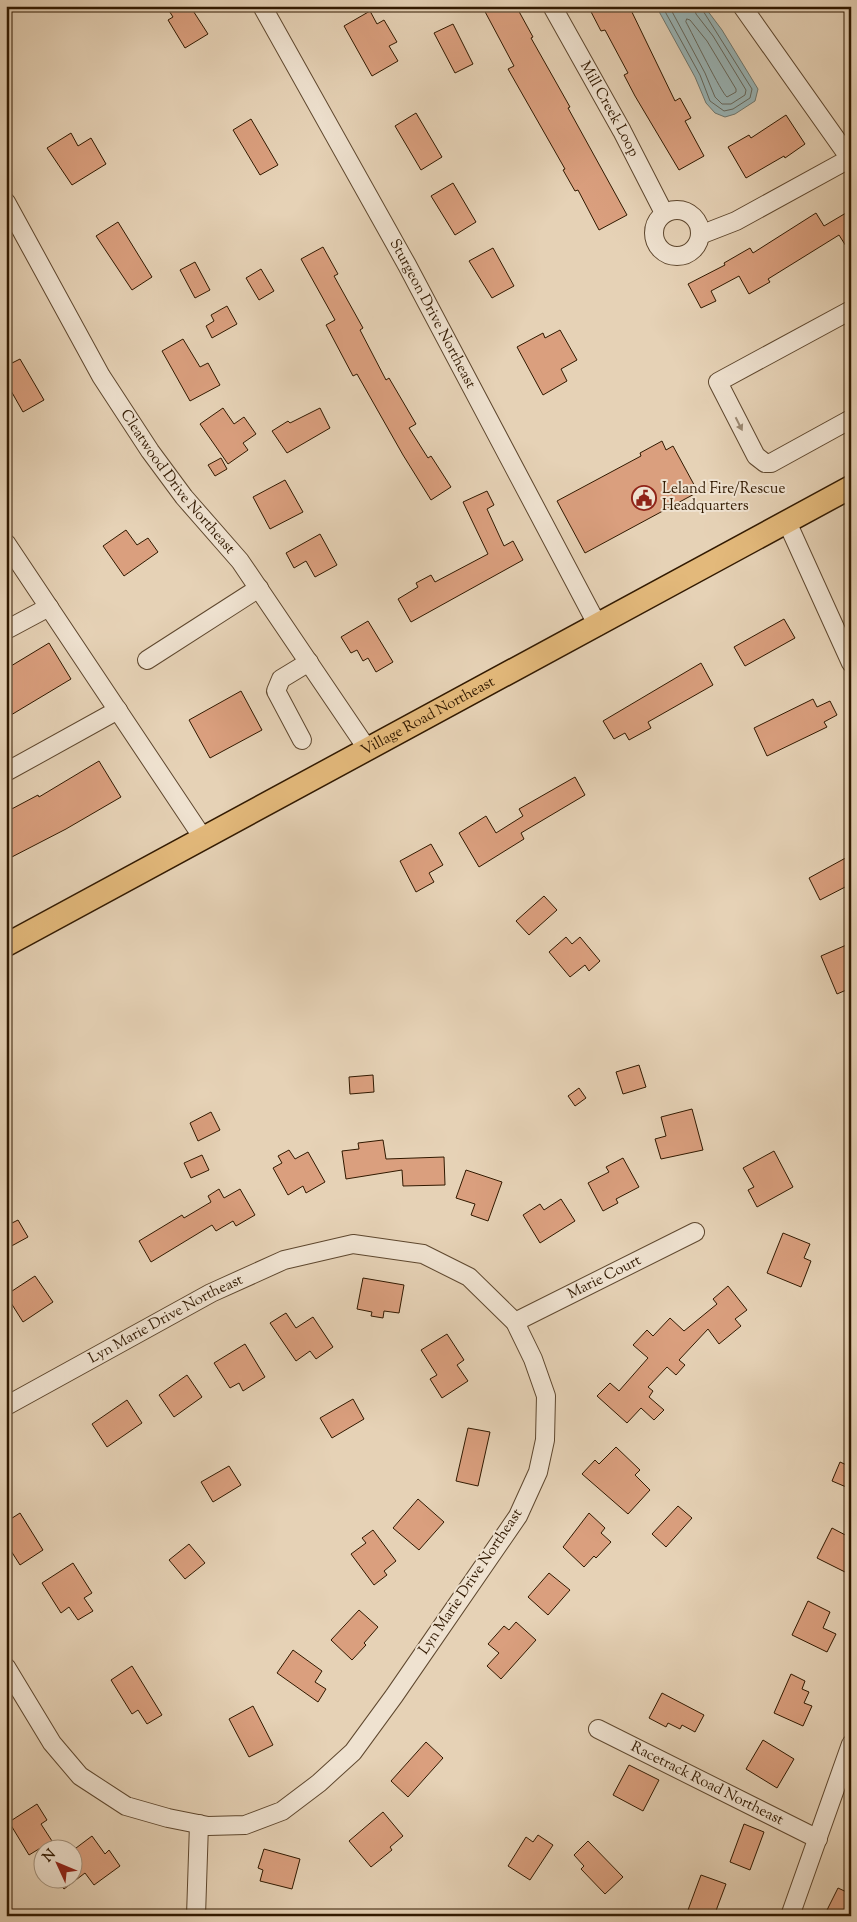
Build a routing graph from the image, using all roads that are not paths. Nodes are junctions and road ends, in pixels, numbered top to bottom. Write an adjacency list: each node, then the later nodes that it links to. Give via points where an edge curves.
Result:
1 (262, 6): 15 (street, Sturgeon Drive Northeast, via 407,265)
2 (552, 6): 6 (street, Mill Creek Loop)
3 (742, 6): 4 (street)
4 (850, 159): 7 (street, via 736,221)
5 (6, 202): 13 (street, Cleatwood Drive Northeast, via 101,376 184,498 240,561)
6 (664, 213): 7 (street, via 676,210 691,215); 7 (street, via 658,218 653,234 655,243 666,254 684,255 698,243)
7 (700, 235)
8 (851, 310): 9 (street, one-way to 9, via 718,382 756,456 765,463 771,463)
9 (851, 419)
10 (851, 487): 11 (main road, Village Road Northeast)
11 (787, 522): 15 (main road, Village Road Northeast); 19 (street)
12 (6, 543): 14 (street)
13 (259, 588): 17 (street); 18 (street, Cleatwood Drive Northeast)
14 (48, 606): 16 (street); 20 (street)
15 (598, 626): 22 (main road, Village Road Northeast)
16 (6, 630)
17 (147, 660)
18 (309, 662): 21 (street, via 281,679 276,691); 22 (street, Cleatwood Drive Northeast)
19 (851, 663)
20 (118, 710): 23 (street); 24 (street)
21 (302, 740)
22 (368, 750): 24 (main road, Village Road Northeast)
23 (6, 772)
24 (204, 838): 25 (main road, Village Road Northeast)
25 (6, 945)
26 (695, 1232): 27 (street, Marie Court)
27 (515, 1322): 28 (street, Lyn Marie Drive Northeast, via 469,1277 423,1254 353,1244 284,1260 212,1293); 32 (street, Lyn Marie Drive Northeast, via 546,1396 545,1440 538,1472 518,1516 353,1752 282,1811 245,1825)
28 (6, 1406)
29 (6, 1667): 32 (street, Lyn Marie Drive Northeast, via 52,1743 80,1776 126,1806)
30 (598, 1729): 33 (street, Racetrack Road Northeast)
31 (851, 1744): 33 (street)
32 (199, 1824): 34 (street)
33 (818, 1839): 35 (street)
34 (196, 1916)
35 (790, 1916)

